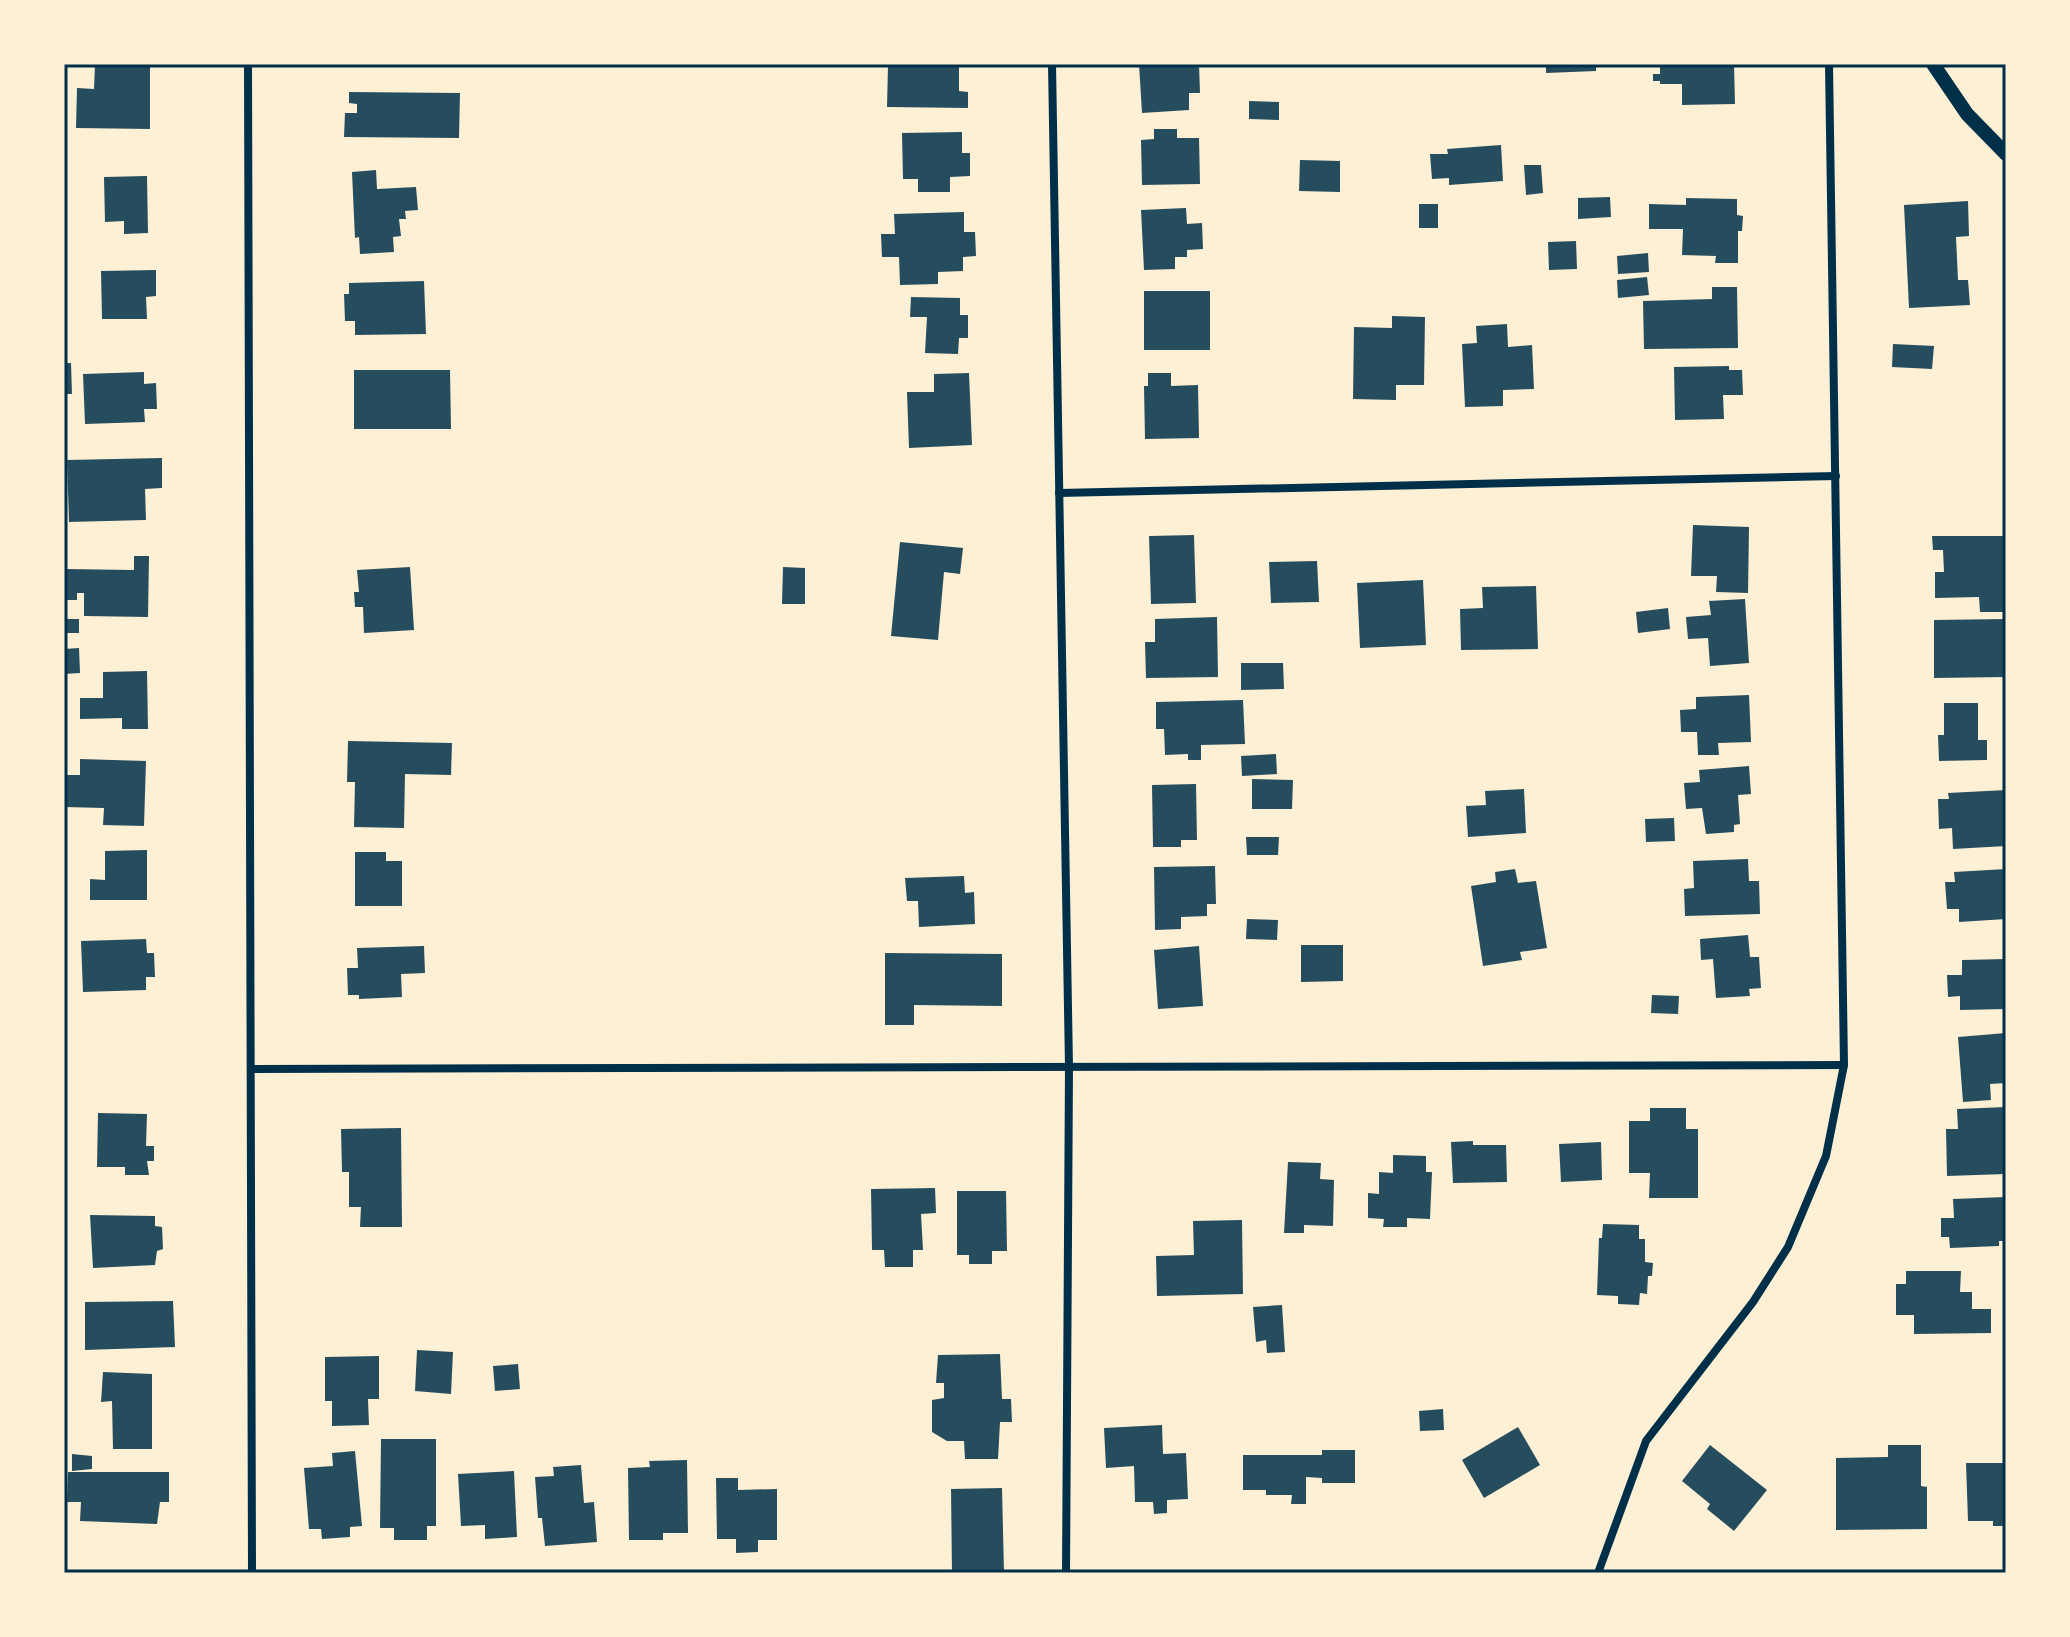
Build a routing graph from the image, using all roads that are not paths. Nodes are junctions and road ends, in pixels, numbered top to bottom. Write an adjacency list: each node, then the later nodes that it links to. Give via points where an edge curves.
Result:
1 (248, 64): 10 (street)
2 (1052, 64): 7 (street)
3 (1829, 64): 6 (street)
4 (1933, 64): 5 (street, via 1967,114)
5 (2006, 154)
6 (1836, 476): 7 (street); 8 (street)
7 (1059, 493): 9 (street)
8 (1844, 1065): 9 (street); 13 (street, via 1826,1156 1788,1247 1753,1302 1646,1441)
9 (1069, 1067): 10 (street); 12 (street)
10 (251, 1069): 11 (street)
11 (252, 1573)
12 (1066, 1573)
13 (1598, 1573)

